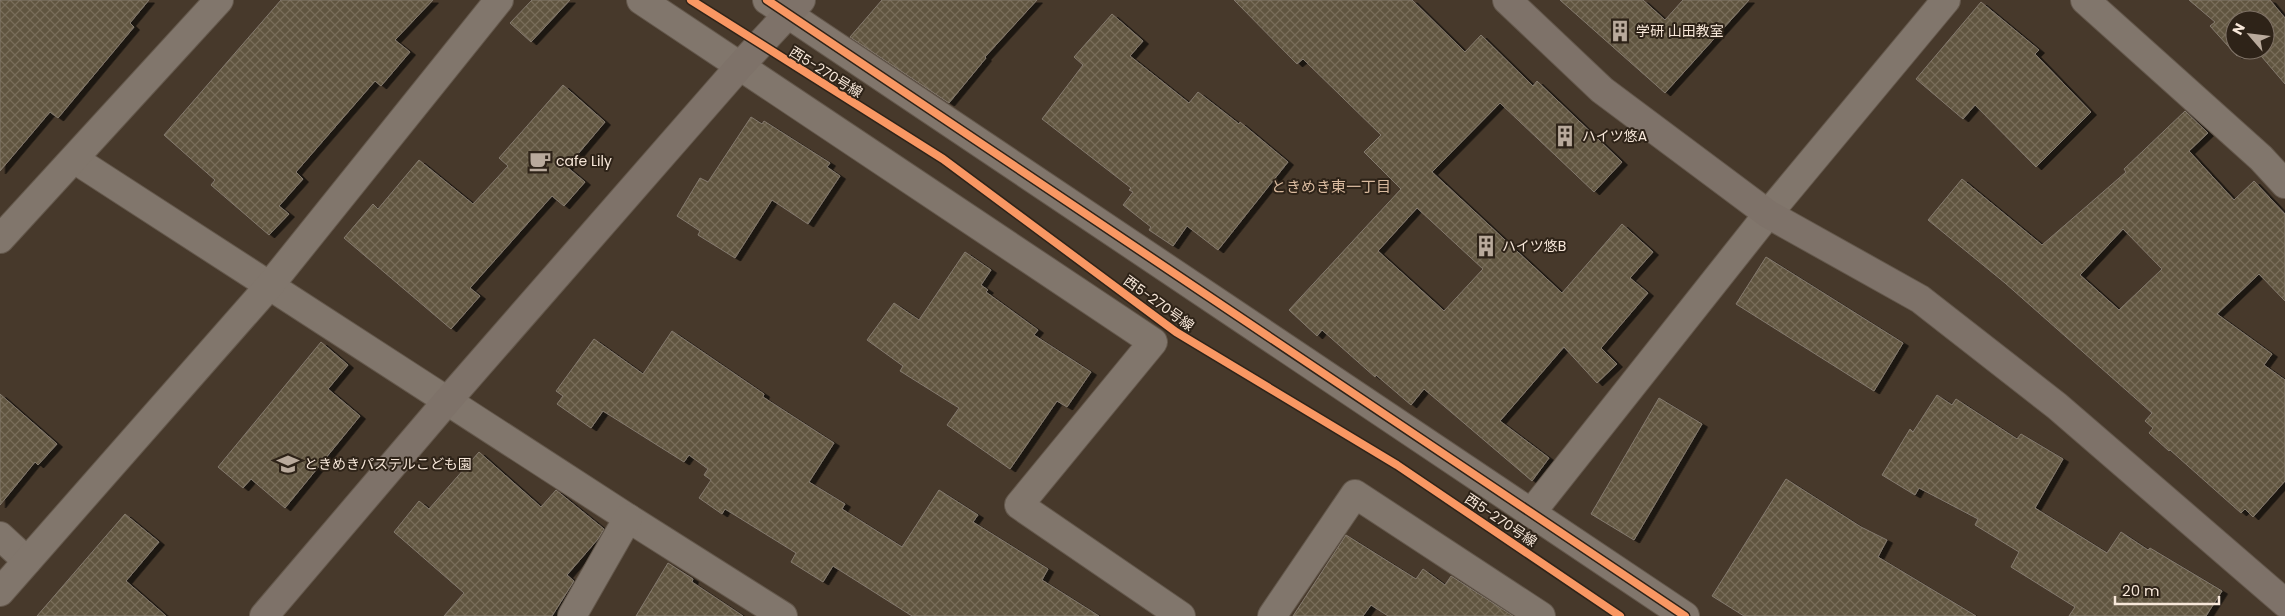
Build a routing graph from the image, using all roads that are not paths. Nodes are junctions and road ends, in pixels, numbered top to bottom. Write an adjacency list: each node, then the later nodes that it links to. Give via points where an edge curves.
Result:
1 (219, 0): 9 (street)
2 (499, 0): 13 (street)
3 (641, 0): 8 (street)
4 (1507, 0): 11 (street, via 1602,90)
5 (1946, 0): 11 (street)
6 (2084, 0): 10 (street, via 2261,158)
7 (785, 4): 8 (street); 15 (street)
8 (739, 67): 14 (street); 24 (street, via 1153,342 1019,505)
9 (74, 159): 12 (street); 13 (street)
10 (2285, 184)
11 (1768, 214): 15 (street); 20 (street, via 1920,300 2058,406)
12 (0, 239)
13 (270, 285): 14 (street); 18 (street)
14 (448, 400): 16 (street); 21 (street)
15 (1531, 513): 27 (street)
16 (628, 518): 22 (street); 23 (street)
17 (0, 536): 18 (street)
18 (27, 560): 19 (street)
19 (0, 592)
20 (2285, 602)
21 (264, 616)
22 (572, 616)
23 (784, 616)
24 (1181, 616)
25 (1272, 616): 26 (street, via 1355,494)
26 (1541, 616)
27 (1684, 616)

